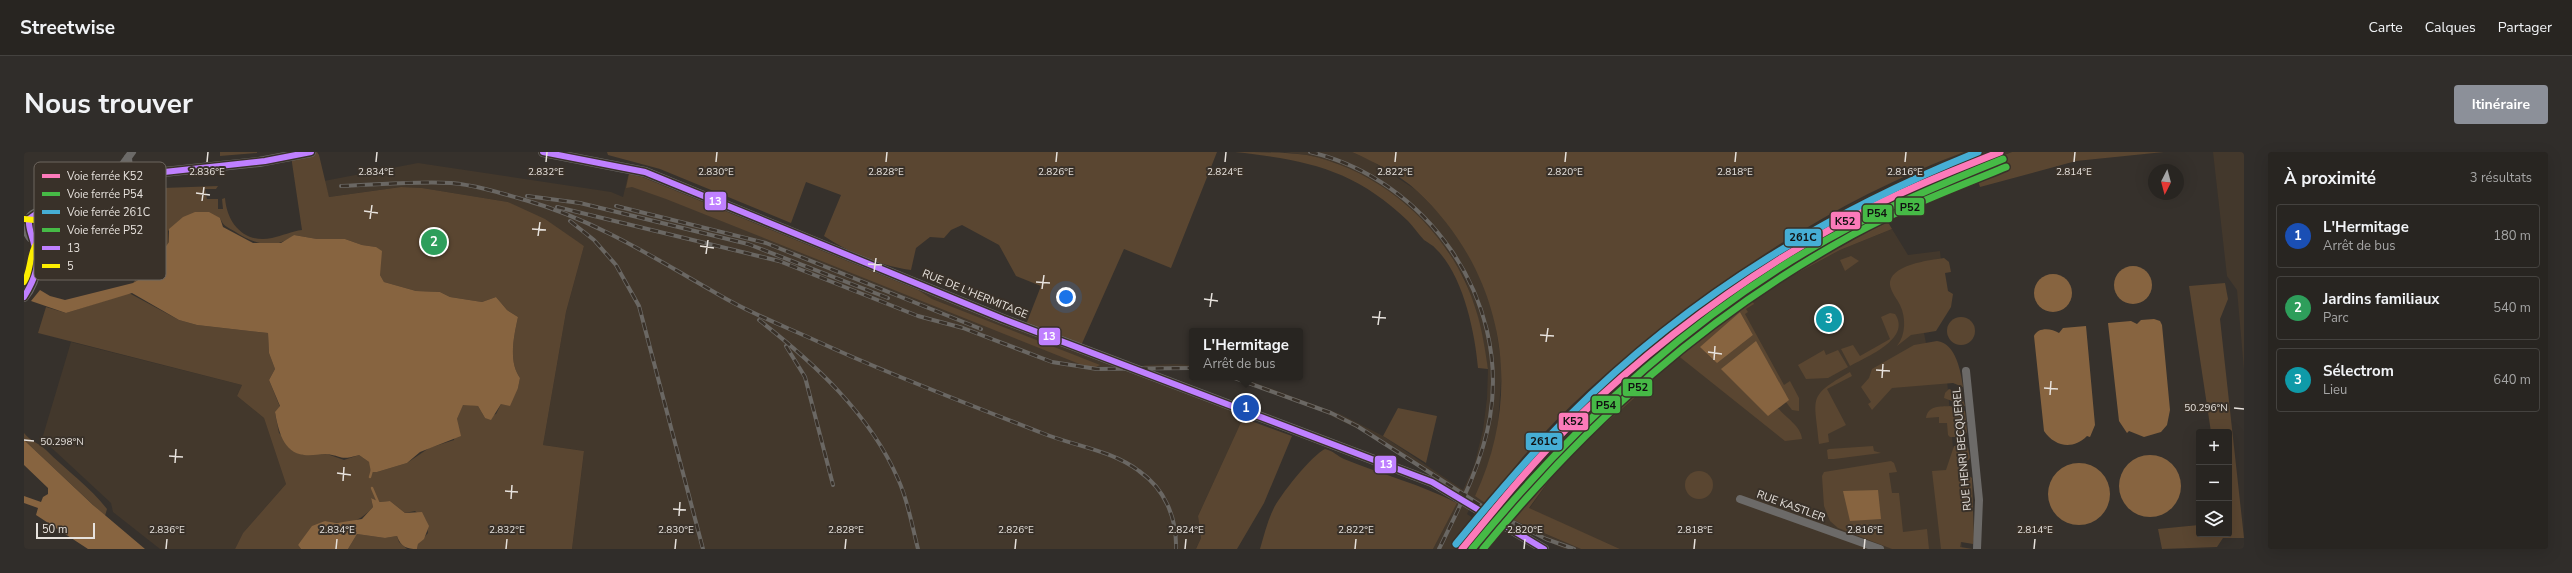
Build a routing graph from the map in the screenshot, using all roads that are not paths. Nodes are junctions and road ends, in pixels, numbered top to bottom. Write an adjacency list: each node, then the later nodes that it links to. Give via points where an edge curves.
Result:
1 (311, 152): 3 (street, via 259,162)
2 (543, 152): 14 (street, RUE DE L'HERMITAGE, via 645,172 996,316 1432,482)
3 (166, 171)
4 (24, 211): 5 (street)
5 (34, 212)
6 (34, 215): 7 (street)
7 (25, 224): 8 (street)
8 (32, 239): 9 (street)
9 (34, 247)
10 (35, 280): 11 (street)
11 (24, 297)
12 (1966, 371): 16 (street, RUE HENRI BECQUEREL, via 1979,500)
13 (1740, 499): 15 (street, RUE KASTLER)
14 (1544, 549)
15 (1880, 549)
16 (1977, 549)

